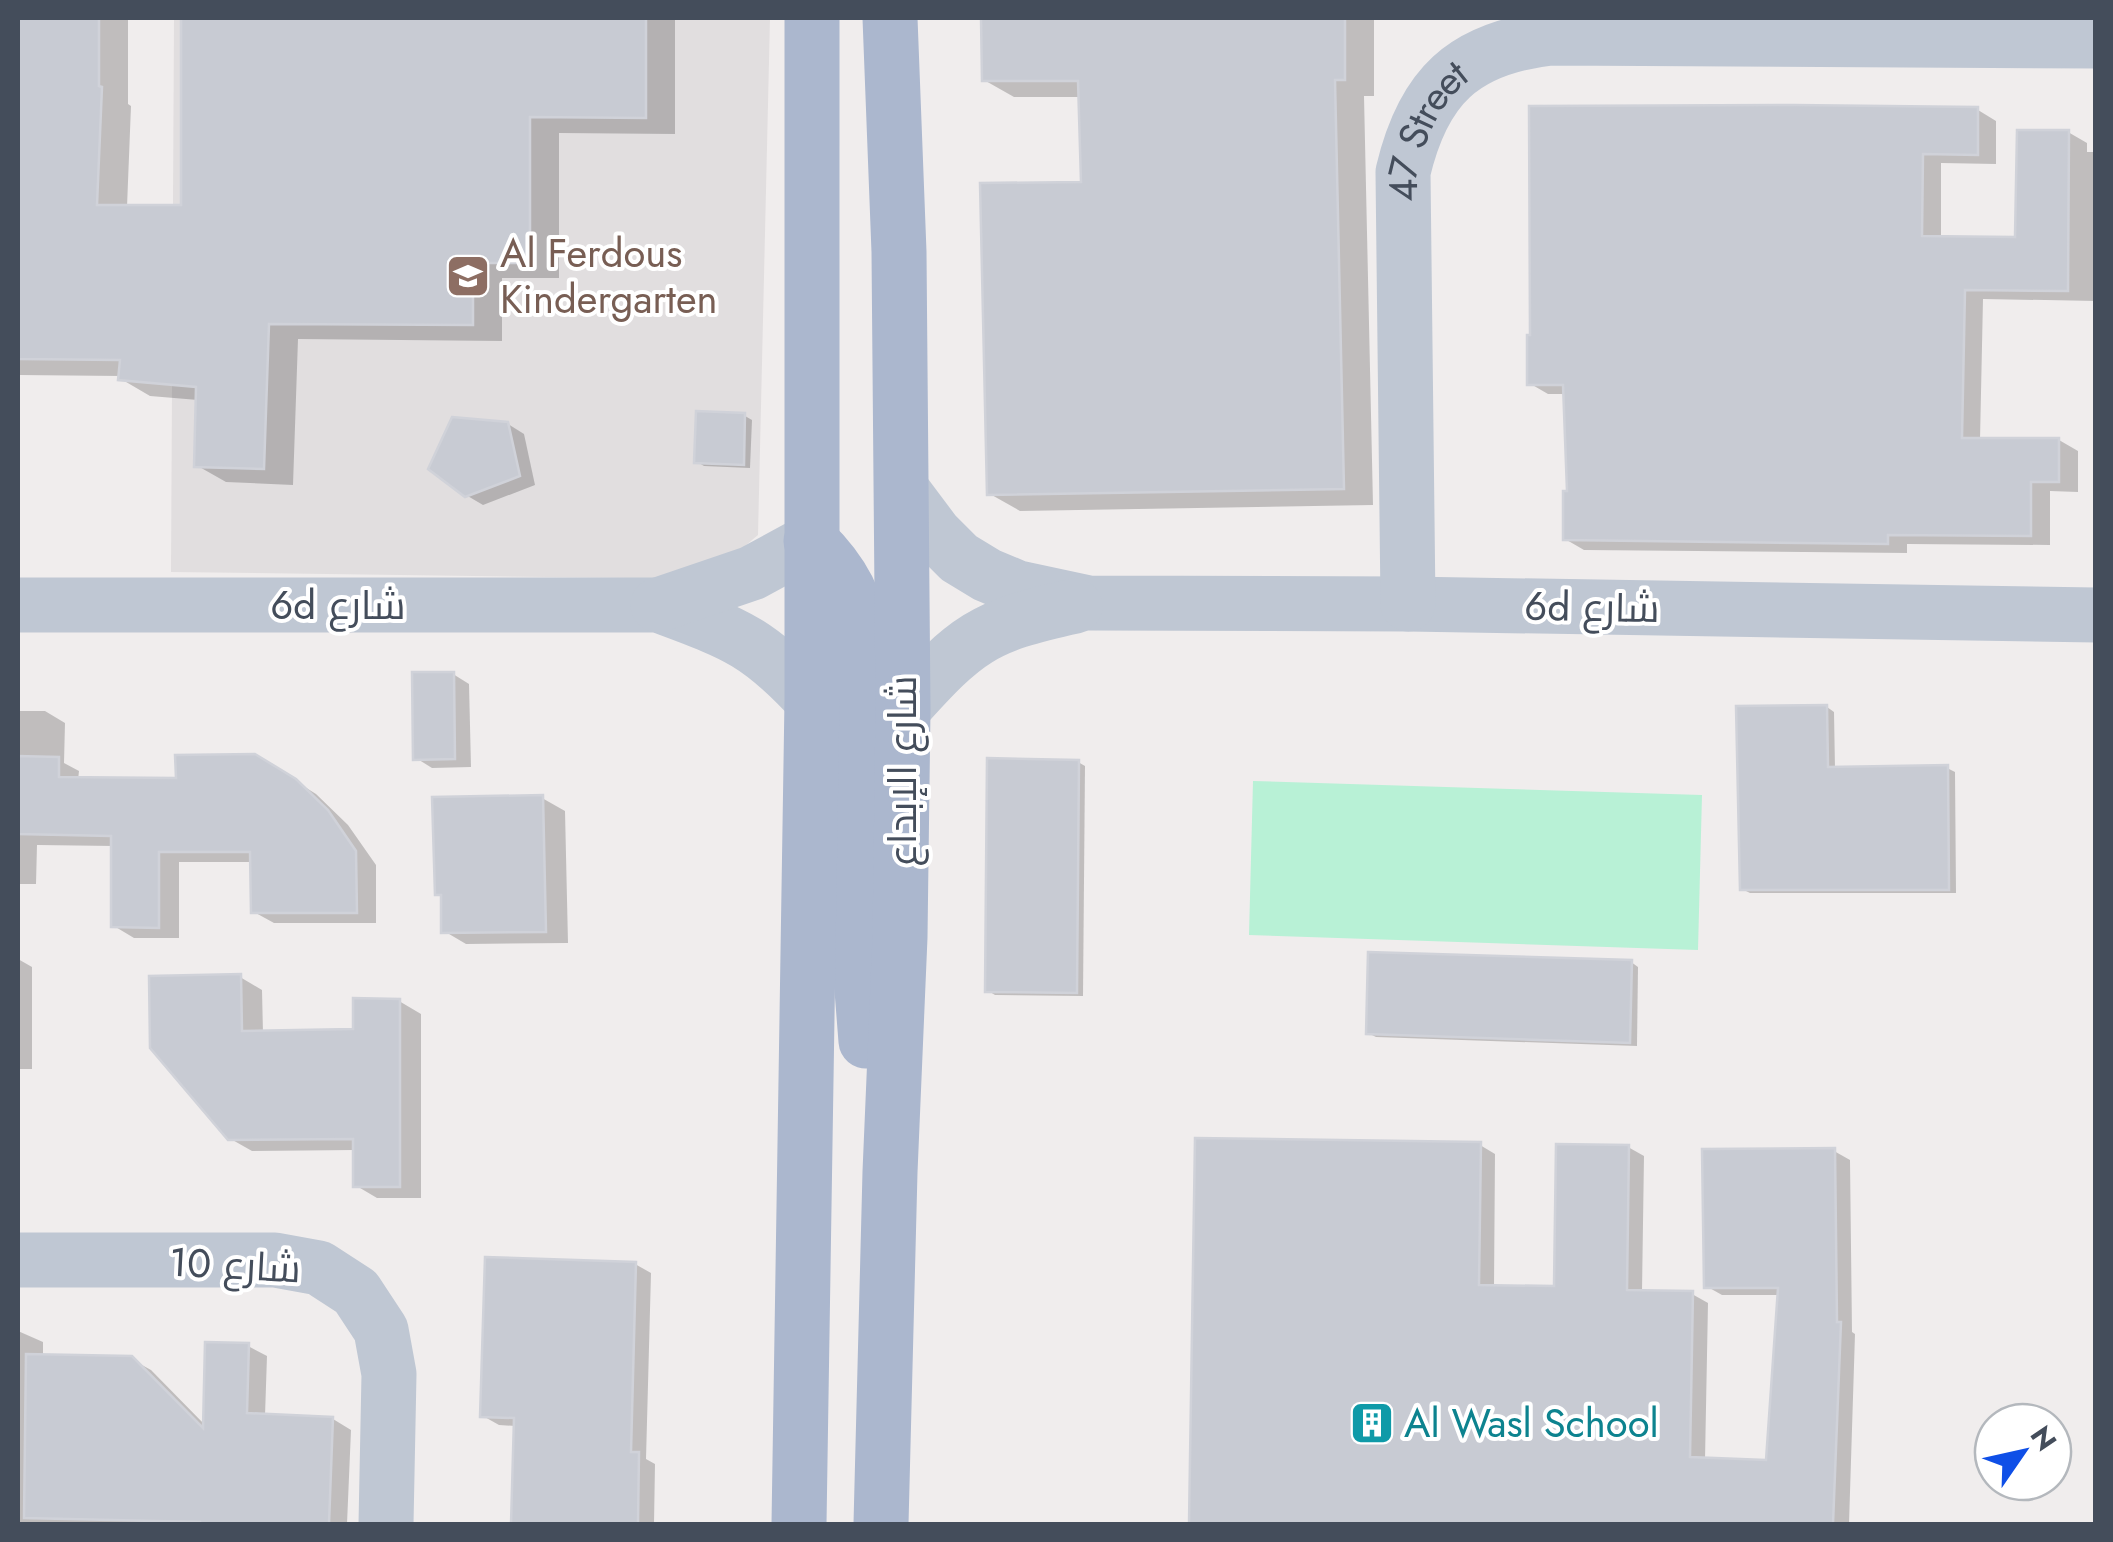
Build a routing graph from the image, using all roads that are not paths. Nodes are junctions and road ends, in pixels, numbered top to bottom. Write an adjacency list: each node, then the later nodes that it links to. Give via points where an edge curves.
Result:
1 (812, 18): 5 (main road)
2 (890, 18): 4 (main road, شارع الإبداع)
3 (2096, 40): 7 (street, 47 Street, via 1551,38 1517,42 1456,72 1428,103 1403,172)
4 (902, 490): 6 (street, 6d شارع, via 960,558 987,575); 12 (main road, شارع الإبداع)
5 (810, 541): 9 (street, 6d شارع, via 752,573); 11 (main road); 13 (main road, via 849,588 864,647 859,952)
6 (1088, 603): 7 (street, 6d شارع); 12 (street, 6d شارع, via 981,634)
7 (1408, 604): 10 (street, 6d شارع)
8 (18, 605): 9 (street, 6d شارع)
9 (658, 606): 11 (street, 6d شارع, via 743,638)
10 (2096, 615)
11 (812, 700): 16 (main road)
12 (902, 708): 13 (main road, شارع الإبداع)
13 (890, 1172): 17 (main road, شارع الإبداع)
14 (18, 1260): 15 (street, شارع 10, via 274,1260 318,1268 356,1292 381,1330 390,1374)
15 (386, 1524)
16 (799, 1524)
17 (882, 1524)

